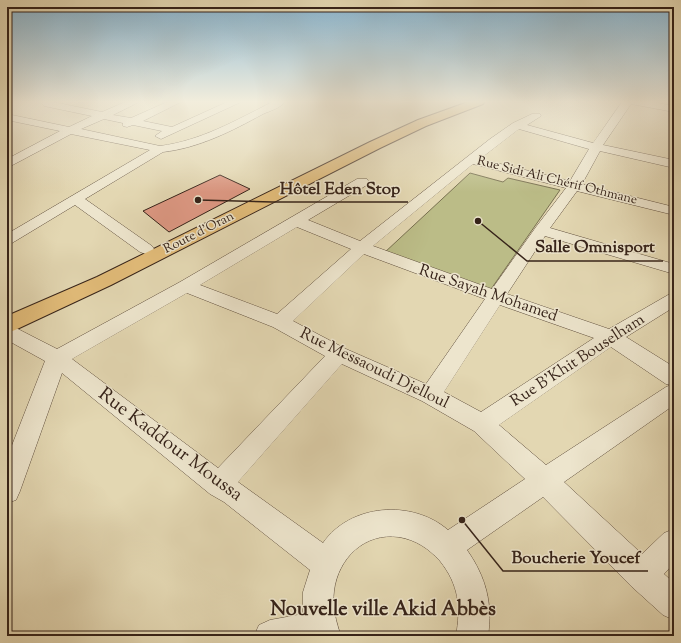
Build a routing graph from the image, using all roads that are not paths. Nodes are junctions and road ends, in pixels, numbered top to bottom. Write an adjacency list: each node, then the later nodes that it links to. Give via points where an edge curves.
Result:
1 (66, 132): 16 (street)
2 (80, 132): 11 (street)
3 (110, 132): 11 (street)
4 (168, 132): 12 (street)
5 (217, 132): 15 (street, via 174,148)
6 (388, 132): 29 (main road, Route d'Oran)
7 (404, 132): 34 (main road, Route d'Oran)
8 (506, 132): 18 (street, Rue Sidi Ali Chérif Othmane)
9 (542, 132): 14 (street)
10 (606, 132): 14 (street)
11 (101, 136): 12 (street)
12 (142, 145): 15 (street)
13 (10, 147): 16 (street)
14 (596, 147): 19 (street); 22 (street)
15 (160, 149): 23 (street)
16 (27, 153): 20 (street)
17 (674, 154): 19 (street)
18 (471, 160): 22 (street, Rue Sidi Ali Chérif Othmane); 28 (street)
19 (668, 163)
20 (7, 164)
21 (362, 182): 25 (street)
22 (574, 186): 24 (street, Rue Sidi Ali Chérif Othmane); 26 (street)
23 (75, 199): 27 (street); 29 (street)
24 (674, 211)
25 (296, 221): 28 (street, Rue Sayah Mohamed); 31 (street)
26 (541, 230): 30 (street); 32 (street)
27 (7, 240)
28 (361, 248): 32 (street, Rue Sayah Mohamed); 35 (street)
29 (146, 249): 36 (main road, Route d'Oran)
30 (674, 269)
31 (186, 286): 35 (street, Rue Messaoudi Djelloul); 39 (street)
32 (495, 297): 37 (street, Rue Sayah Mohamed); 42 (street)
33 (674, 299): 37 (street, Rue B'Khit Bouselham)
34 (41, 310): 36 (street)
35 (280, 322): 38 (street, Rue Messaoudi Djelloul)
36 (8, 327): 39 (street, Rue Kaddour Moussa)
37 (611, 337): 40 (street, Rue Sayah Mohamed); 43 (street, Rue B'Khit Bouselham)
38 (339, 354): 42 (street, Rue Messaoudi Djelloul); 45 (street)
39 (57, 358): 45 (street, Rue Kaddour Moussa); 46 (street)
40 (674, 378)
41 (674, 393): 44 (street)
42 (430, 395): 43 (street, Rue Messaoudi Djelloul)
43 (482, 424): 44 (street, Rue Messaoudi Djelloul)
44 (545, 481): 48 (street); 50 (street, Rue Messaoudi Djelloul)
45 (219, 485): 49 (street, Rue Kaddour Moussa)
46 (7, 491)
47 (674, 543): 50 (street)
48 (448, 548): 49 (street, via 426,531 408,524 376,523 354,532 336,547); 54 (street, via 465,572 473,597 476,616)
49 (326, 564): 52 (street, via 318,594)
50 (642, 574): 51 (street, Rue Messaoudi Djelloul)
51 (674, 604)
52 (323, 632): 53 (street)
53 (270, 636)
54 (472, 636)

